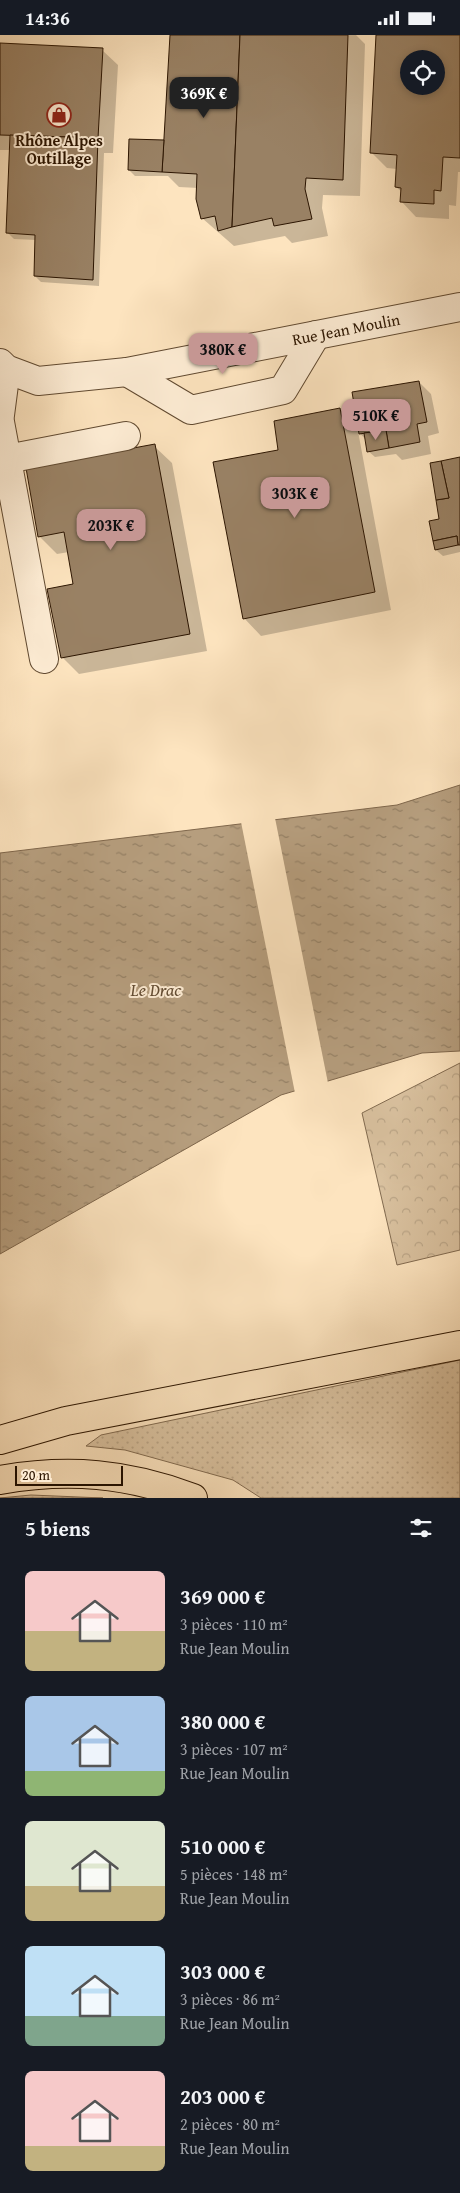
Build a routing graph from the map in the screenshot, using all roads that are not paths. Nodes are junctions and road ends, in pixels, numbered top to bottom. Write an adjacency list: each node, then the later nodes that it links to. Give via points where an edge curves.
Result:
1 (460, 307): 2 (street, Rue Jean Moulin)
2 (316, 335): 4 (street, Rue Jean Moulin); 4 (street, via 283,390 191,410)
3 (3, 366): 4 (street, Rue Jean Moulin, via 38,381); 5 (street)
4 (127, 371)
5 (0, 415)
6 (0, 422): 8 (street)
7 (126, 436): 8 (street)
8 (7, 459): 9 (street)
9 (44, 659)
10 (460, 1345): 11 (highway, via 66,1421)
11 (0, 1440)
12 (0, 1480): 13 (highway, via 79,1472 145,1482)
13 (193, 1498)

